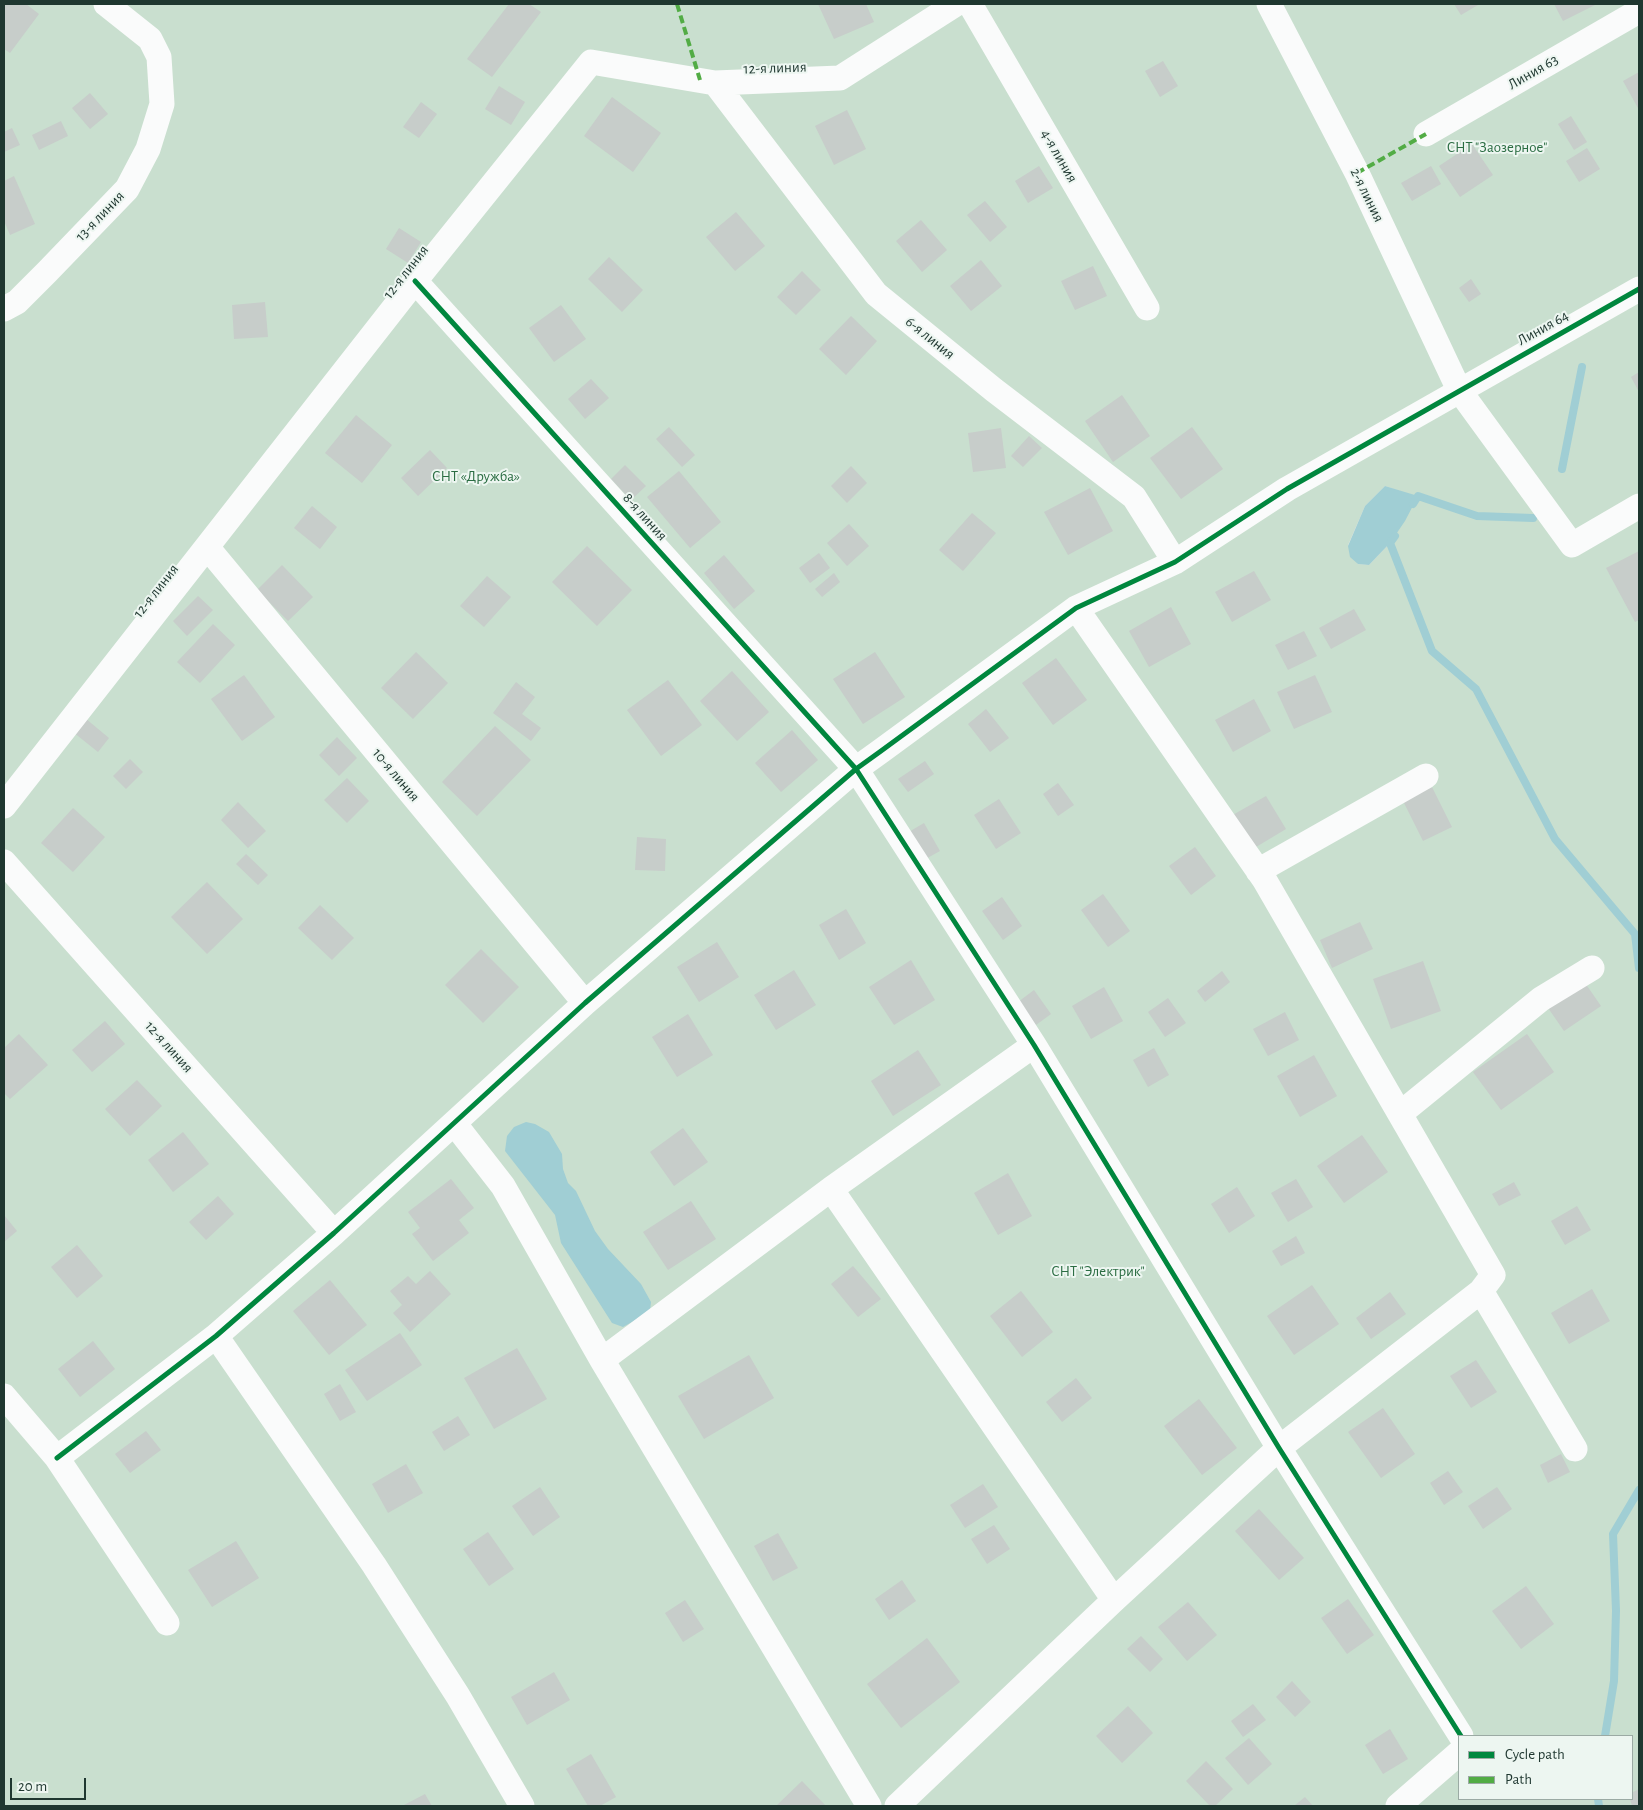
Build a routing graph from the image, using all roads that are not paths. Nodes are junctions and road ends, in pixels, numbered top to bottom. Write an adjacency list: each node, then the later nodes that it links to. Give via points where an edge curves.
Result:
1 (106, 4): 11 (street, 13-я линия, via 150,39 159,57 162,104 148,148 127,189 17,302)
2 (956, 4): 6 (street, 12-я линия, via 840,78)
3 (970, 4): 10 (street, 4-я линия)
4 (1268, 4): 12 (street, 2-я линия, via 1357,173)
5 (1639, 11): 7 (street, Линия 63)
6 (715, 83): 8 (street, 12-я линия, via 592,62); 15 (street, 6-я линия, via 876,294 994,390 1134,496)
7 (1426, 134)
8 (414, 281): 14 (street, 12-я линия); 17 (street, 8-я линия)
9 (1639, 289): 12 (street, Линия 64)
10 (1147, 308)
11 (4, 309)
12 (1459, 390): 13 (street, 2-я линия, via 1572,545); 15 (street, Линия 64, via 1287,489)
13 (1639, 506)
14 (207, 547): 19 (street, 12-я линия); 23 (street, 10-я линия)
15 (1175, 562): 16 (street, Линия 64)
16 (1076, 608): 17 (street, Линия 64); 21 (street)
17 (856, 769): 23 (street, Линия 64); 24 (street, 8-я линия)
18 (1426, 776): 21 (street)
19 (4, 806)
20 (4, 862): 28 (street, 12-я линия)
21 (1258, 871): 25 (street)
22 (1592, 968): 25 (street, via 1541,999)
23 (584, 1004): 26 (street, Линия 64)
24 (1034, 1044): 27 (street); 33 (street, 8-я линия)
25 (1401, 1113): 29 (street, via 1493,1274)
26 (454, 1123): 28 (street, Линия 64); 31 (street, via 503,1186)
27 (831, 1189): 31 (street); 36 (street)
28 (334, 1233): 30 (street, Линия 64)
29 (1482, 1291): 33 (street); 34 (street)
30 (216, 1336): 35 (street, Линия 64); 40 (street, via 374,1565 458,1696)
31 (602, 1360): 41 (street)
32 (4, 1396): 35 (street)
33 (1279, 1448): 36 (street); 38 (street, 8-я линия)
34 (1575, 1449)
35 (57, 1458): 37 (street)
36 (1114, 1600): 42 (street)
37 (167, 1623)
38 (1461, 1735)
39 (1458, 1754): 43 (street)
40 (522, 1806)
41 (869, 1806)
42 (897, 1806)
43 (1398, 1806)

